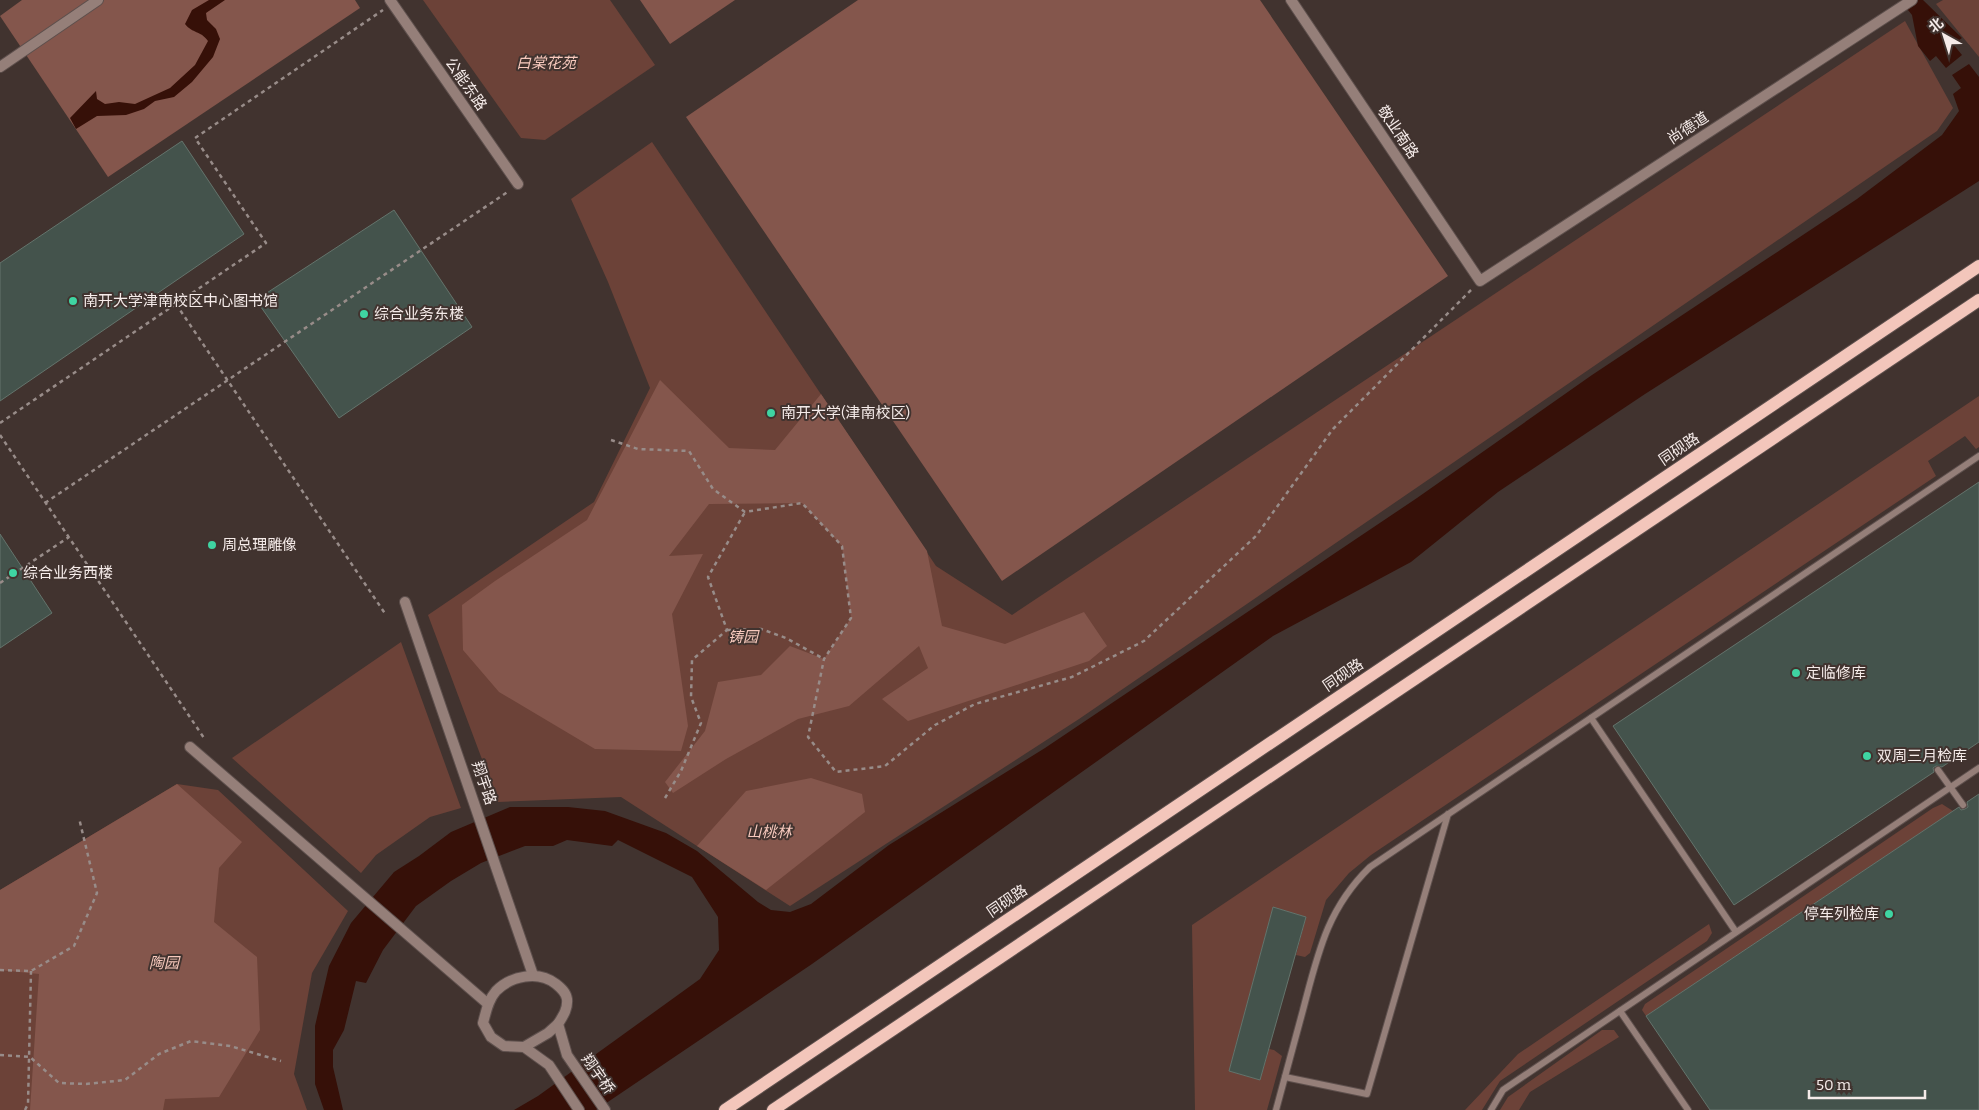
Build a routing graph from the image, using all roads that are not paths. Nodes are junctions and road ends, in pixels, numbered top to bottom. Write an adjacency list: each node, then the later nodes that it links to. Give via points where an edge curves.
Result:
1 (98, 0): 5 (street)
2 (1291, 0): 8 (street, 敬业南路)
3 (1912, 0): 8 (street, 尚德道)
4 (391, 2): 6 (street, 公能东路)
5 (0, 67)
6 (518, 184)
7 (1979, 266): 28 (main road, 同砚路)
8 (1480, 281)
9 (1979, 300): 29 (main road)
10 (1979, 456): 12 (lane)
11 (405, 602): 20 (street, 翔宇路)
12 (1591, 718): 18 (lane); 19 (lane)
13 (190, 747): 21 (street)
14 (1979, 768): 16 (lane)
15 (1938, 770): 16 (lane)
16 (1950, 788): 17 (lane); 19 (lane)
17 (1962, 805)
18 (1448, 814): 25 (lane, via 1370,867 1353,884 1336,911 1319,950); 25 (lane, via 1367,1094)
19 (1736, 932): 22 (lane)
20 (533, 975): 21 (street, via 506,984); 23 (street, via 551,980 567,997 566,1009)
21 (488, 1004): 24 (street, via 483,1023 491,1037 504,1046)
22 (1620, 1010): 31 (lane, via 1503,1090); 32 (lane)
23 (558, 1024): 24 (street); 27 (street, 翔宇桥, via 567,1055)
24 (524, 1046): 26 (street, via 549,1065)
25 (1285, 1077): 30 (lane)
26 (579, 1110)
27 (604, 1110)
28 (725, 1110)
29 (772, 1110)
30 (1276, 1110)
31 (1491, 1110)
32 (1688, 1110)

